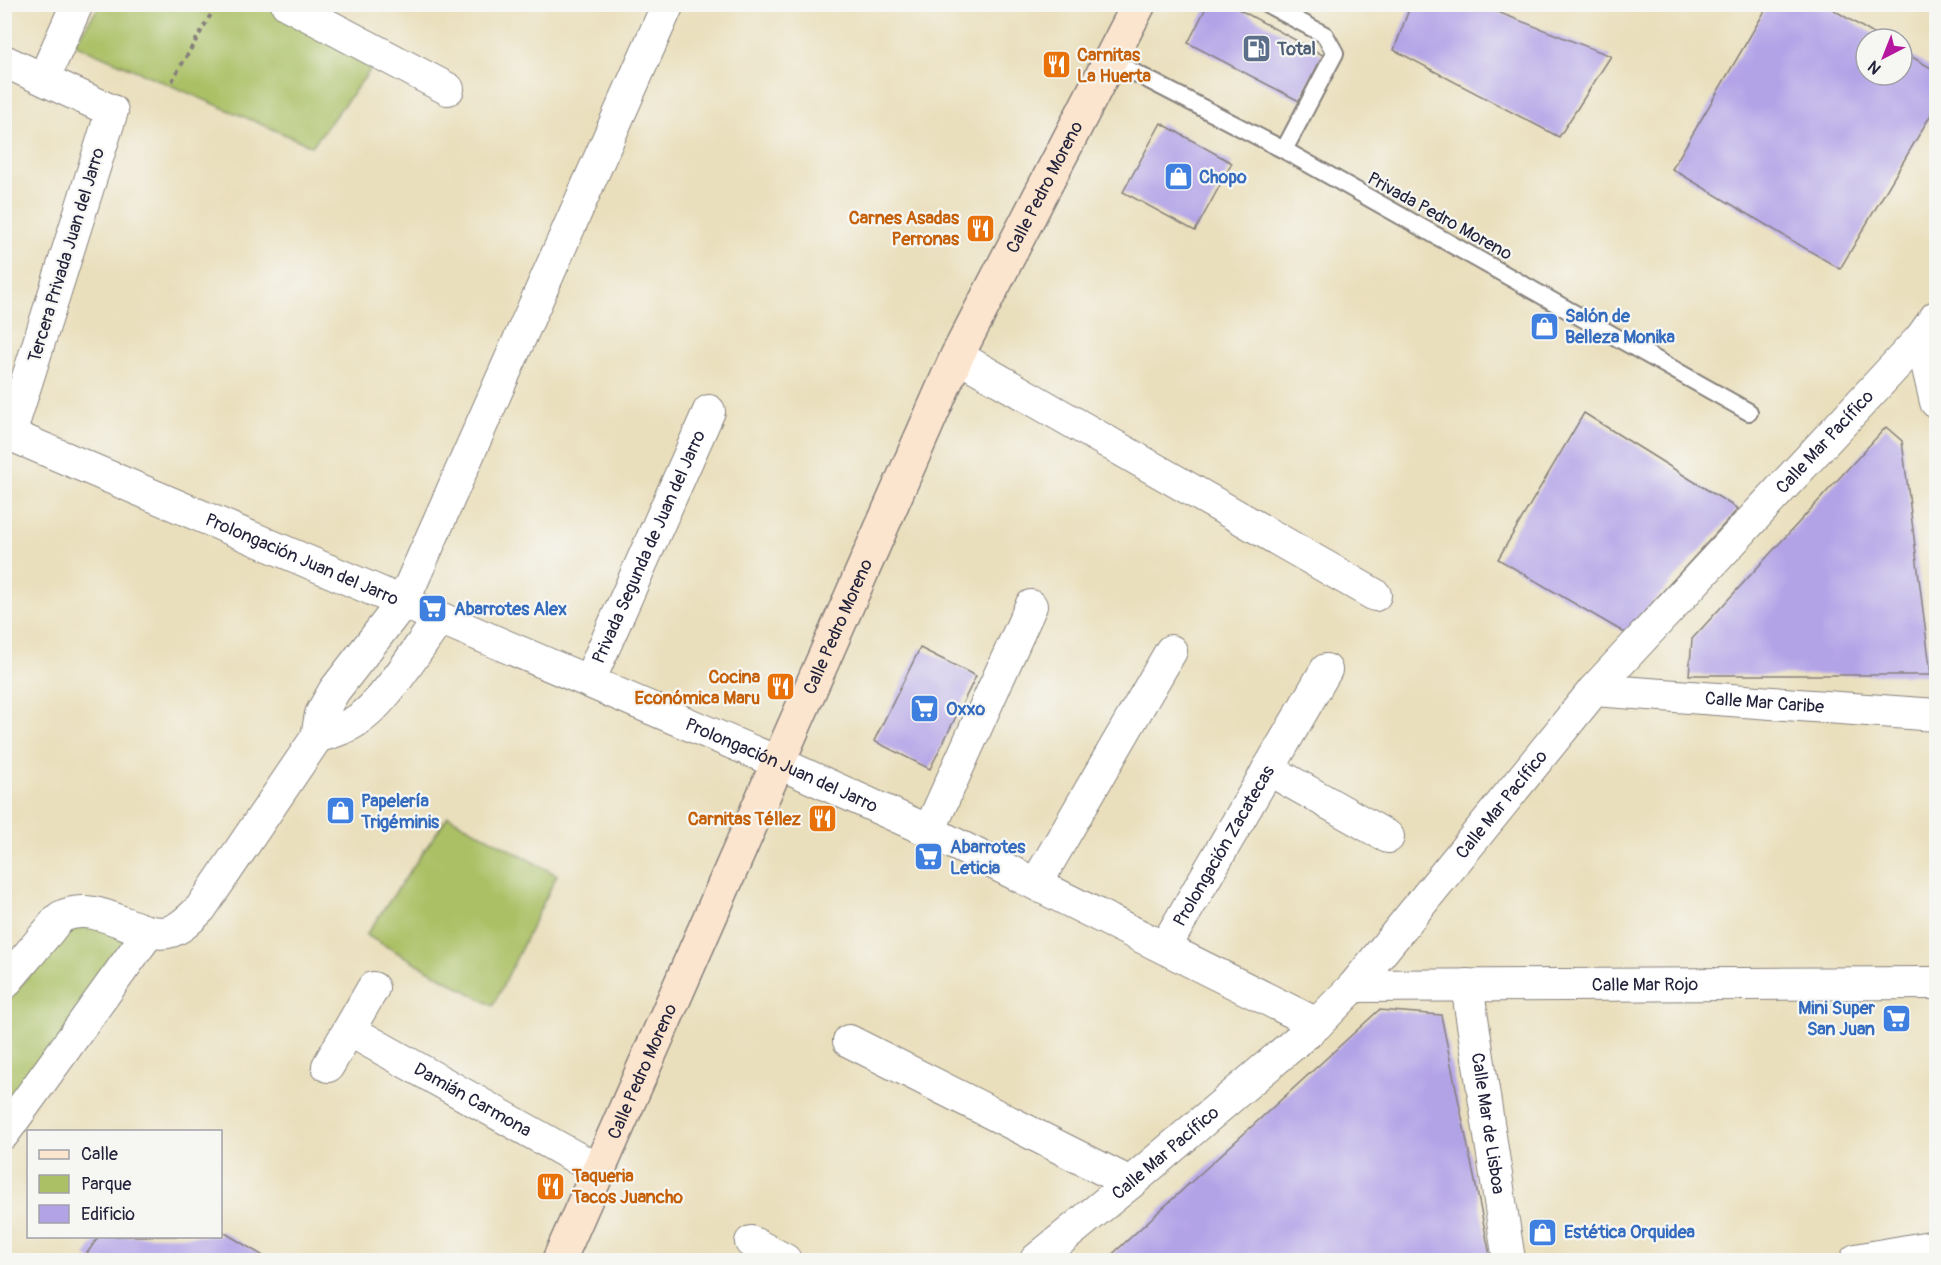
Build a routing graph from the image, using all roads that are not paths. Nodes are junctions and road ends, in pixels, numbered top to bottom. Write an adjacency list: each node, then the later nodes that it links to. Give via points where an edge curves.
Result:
1 (77, 4): 8 (street)
2 (287, 4): 9 (street)
3 (668, 4): 18 (street)
4 (1138, 4): 6 (street, Calle Pedro Moreno)
5 (1267, 4): 10 (lane, via 1324,35 1335,53)
6 (1110, 60): 10 (lane, Privada Pedro Moreno); 12 (street, Calle Pedro Moreno)
7 (4, 61): 8 (street)
8 (44, 78): 16 (street, Tercera Privada Juan del Jarro, via 112,111)
9 (448, 89)
10 (1284, 150): 15 (lane, Privada Pedro Moreno)
11 (1929, 328): 13 (street); 24 (street, Calle Mar Pacífico)
12 (957, 356): 17 (street); 27 (street, Calle Pedro Moreno)
13 (1936, 402)
14 (709, 411): 23 (street, Privada Segunda de Juan del Jarro)
15 (1749, 412)
16 (7, 433): 18 (street, Prolongación Juan del Jarro)
17 (1376, 595)
18 (403, 602): 20 (street, Prolongación Juan del Jarro); 26 (street, via 334,691 321,714)
19 (1031, 606): 29 (street)
20 (440, 618): 23 (street, Prolongación Juan del Jarro); 26 (street, via 385,693 361,718)
21 (1171, 651): 31 (street)
22 (1326, 670): 28 (street)
23 (589, 681): 27 (street, Prolongación Juan del Jarro)
24 (1594, 690): 25 (street, Calle Mar Caribe); 37 (street, Calle Mar Pacífico)
25 (1936, 715)
26 (317, 738): 32 (street, via 201,908 168,932)
27 (777, 762): 29 (street, Prolongación Juan del Jarro); 44 (street, Calle Pedro Moreno)
28 (1268, 769): 30 (street, Prolongación Zacatecas); 33 (street, Prolongación Zacatecas)
29 (929, 831): 31 (street, Prolongación Juan del Jarro)
30 (1388, 837)
31 (1036, 884): 33 (street, Prolongación Juan del Jarro)
32 (149, 932): 35 (street, via 100,914 79,912 60,917); 43 (street)
33 (1165, 947): 39 (street, Prolongación Juan del Jarro)
34 (1936, 983): 36 (street, Calle Mar Rojo)
35 (4, 984)
36 (1467, 985): 37 (street, Calle Mar Rojo); 51 (street, Calle Mar de Lisboa)
37 (1354, 986): 39 (street, Calle Mar Pacífico)
38 (373, 988): 40 (street)
39 (1317, 1024): 45 (street, Calle Mar Pacífico)
40 (349, 1030): 42 (street); 44 (street, Damián Carmona)
41 (849, 1041): 45 (street)
42 (328, 1066)
43 (4, 1133)
44 (598, 1170): 48 (street, Calle Pedro Moreno)
45 (1130, 1183): 50 (street, Calle Mar Pacífico)
46 (751, 1242): 49 (street)
47 (1936, 1246): 52 (street)
48 (559, 1260)
49 (785, 1260)
50 (1036, 1260)
51 (1509, 1260)
52 (1856, 1260)

